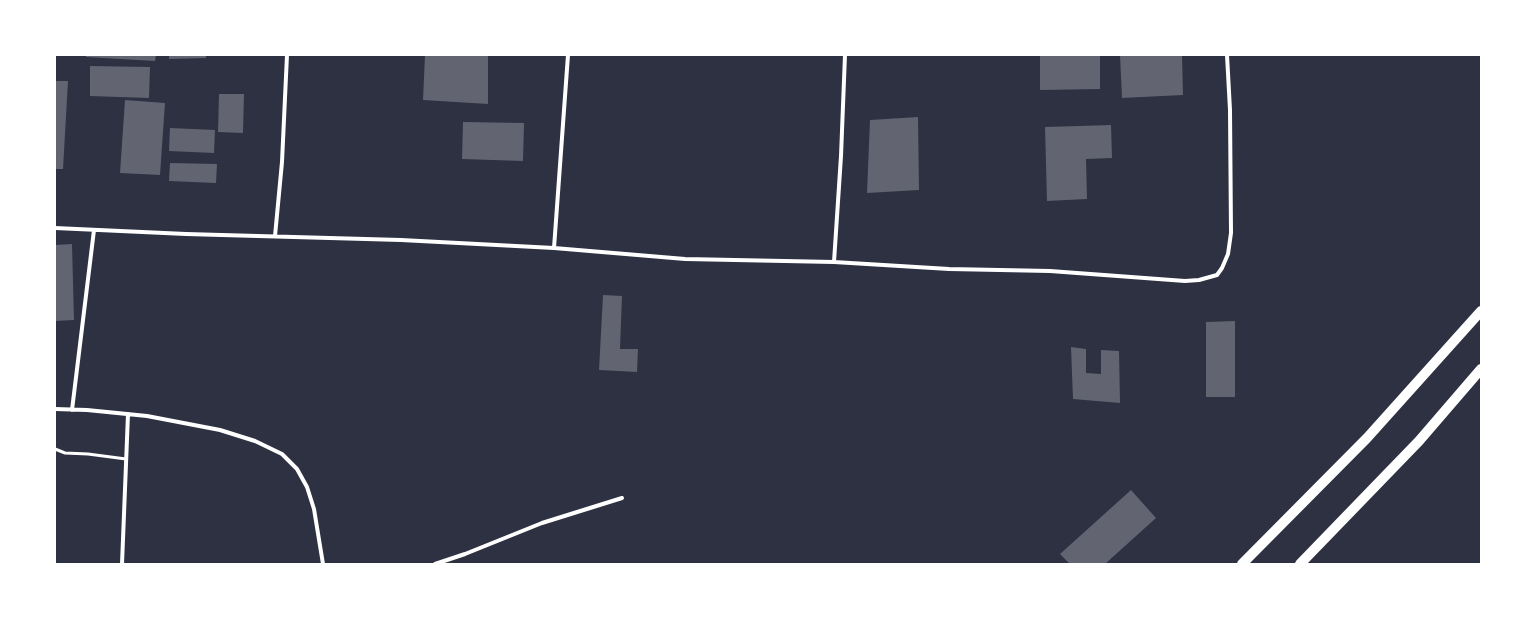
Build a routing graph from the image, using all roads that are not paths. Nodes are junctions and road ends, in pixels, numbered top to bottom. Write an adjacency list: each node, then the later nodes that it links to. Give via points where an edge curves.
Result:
1 (287, 55): 7 (street, via 282,162)
2 (568, 55): 8 (street)
3 (845, 55): 9 (street)
4 (1227, 55): 9 (street, via 1231,233 1228,254 1217,275 1185,281 1050,271 949,269)
5 (55, 228): 6 (street)
6 (94, 230): 7 (street); 13 (street)
7 (275, 236): 8 (street)
8 (554, 248): 9 (street, via 685,259)
9 (834, 262)
10 (1481, 311): 21 (main road, via 1367,438)
11 (1481, 369): 22 (main road, via 1419,441)
12 (55, 409): 13 (street)
13 (72, 410): 14 (street)
14 (128, 414): 16 (street); 19 (street, via 220,430 255,441 282,454 297,469 307,487 314,509)
15 (55, 449): 16 (lane, via 65,453)
16 (126, 459): 18 (street)
17 (622, 498): 20 (street, via 542,523)
18 (122, 564)
19 (323, 564)
20 (435, 564)
21 (1242, 564)
22 (1300, 564)

